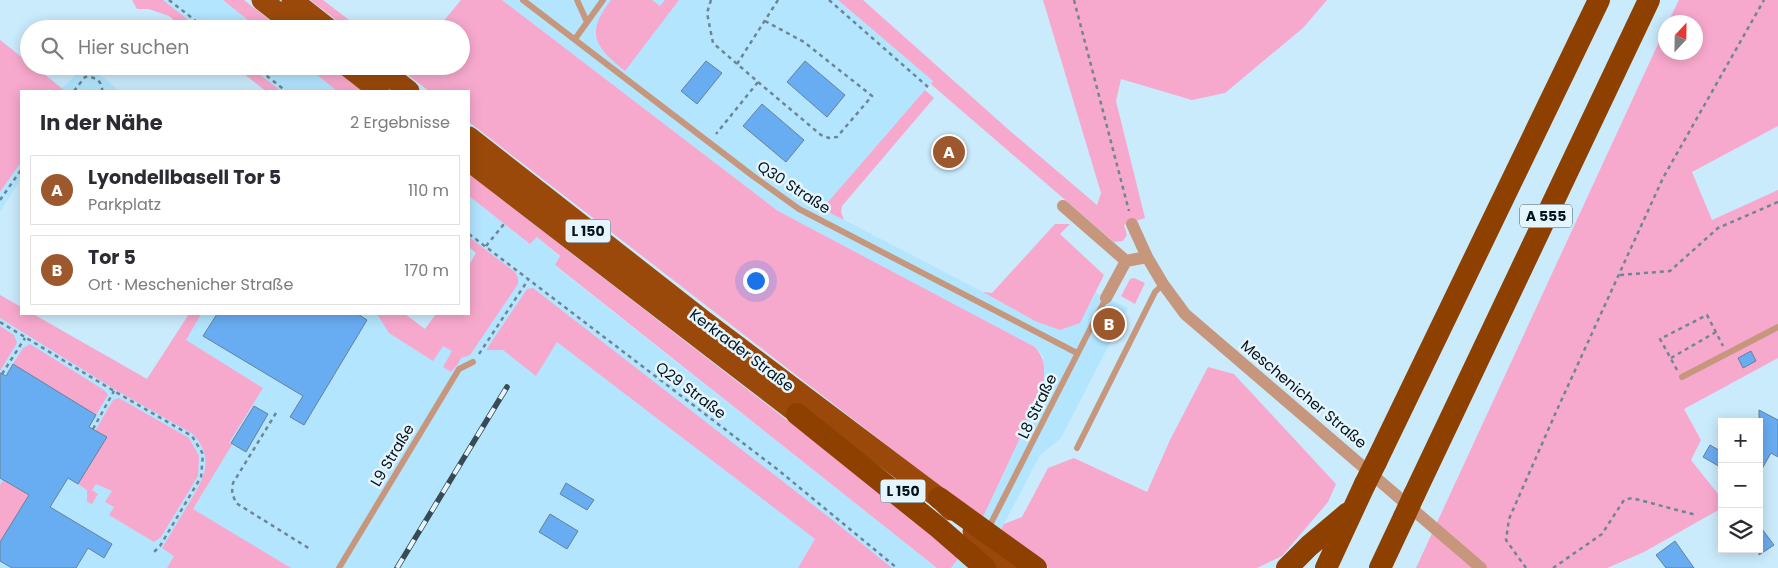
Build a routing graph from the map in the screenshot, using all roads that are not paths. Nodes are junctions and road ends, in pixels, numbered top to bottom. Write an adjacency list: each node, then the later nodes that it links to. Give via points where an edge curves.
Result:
1 (262, 0): 8 (highway)
2 (292, 0): 9 (highway)
3 (523, 0): 11 (lane, Q30 Straße)
4 (577, 0): 10 (lane)
5 (603, 0): 10 (lane)
6 (1599, 0): 31 (highway, A 555, bridge)
7 (1649, 0): 39 (highway, A 555, bridge)
8 (288, 20)
9 (318, 20)
10 (587, 22): 11 (lane)
11 (575, 39): 25 (lane, Q30 Straße, via 800,209)
12 (359, 75): 14 (highway)
13 (389, 75): 15 (highway)
14 (378, 90)
15 (408, 90)
16 (470, 138): 30 (highway, Kerkrader Straße / L 150, via 704,321)
17 (470, 162): 28 (highway, Kerkrader Straße / L 150)
18 (1062, 206): 21 (street)
19 (1132, 224): 20 (street, Meschenicher Straße)
20 (1147, 257): 21 (street); 22 (street, Meschenicher Straße)
21 (1126, 261): 23 (street)
22 (1162, 284): 29 (lane, via 1155,292); 40 (street, Meschenicher Straße, via 1186,314)
23 (1106, 298): 25 (lane, L8 Straße)
24 (1778, 327): 27 (lane)
25 (1077, 353): 32 (lane, L8 Straße)
26 (473, 362): 33 (lane, L9 Straße, via 459,369)
27 (1682, 377)
28 (797, 414): 34 (highway); 35 (highway, Kerkrader Straße / L 150)
29 (1077, 448)
30 (939, 498): 35 (highway, Kerkrader Straße / L 150); 36 (highway)
31 (1353, 509): 37 (highway); 38 (highway, A 555)
32 (990, 524)
33 (339, 568)
34 (985, 568)
35 (1010, 568)
36 (1036, 568)
37 (1287, 568)
38 (1326, 568)
39 (1380, 568)
40 (1482, 568)

